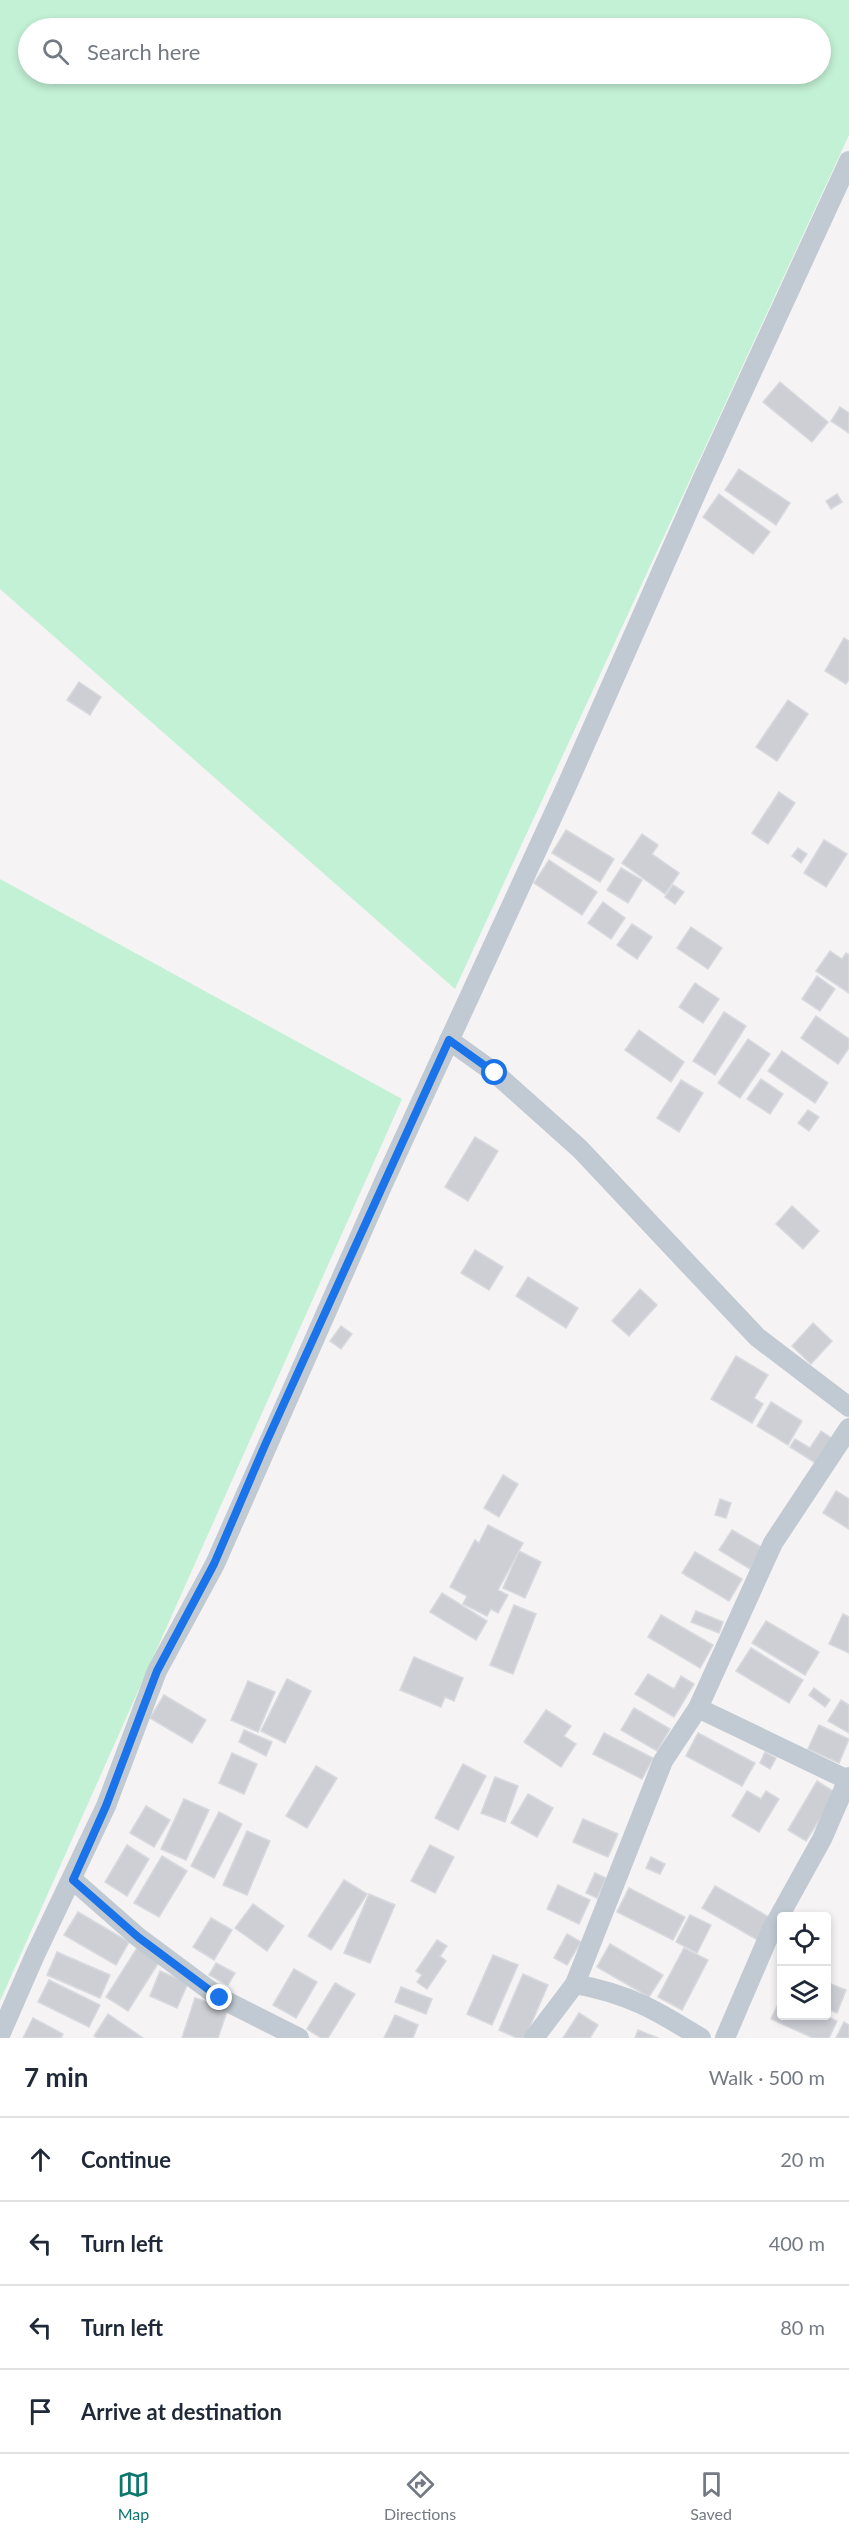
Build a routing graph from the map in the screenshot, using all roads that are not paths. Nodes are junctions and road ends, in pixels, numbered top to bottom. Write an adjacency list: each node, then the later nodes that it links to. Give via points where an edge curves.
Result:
1 (849, 161): 2 (street)
2 (449, 1040): 3 (street, via 495,1073 580,1149 757,1337); 7 (street, via 214,1564 157,1671 106,1806)
3 (849, 1407)
4 (849, 1428): 5 (street, via 773,1543)
5 (698, 1708): 6 (street); 8 (street, via 663,1761)
6 (849, 1778): 13 (street, via 822,1839 771,1931)
7 (73, 1880): 9 (street); 10 (street, via 138,1937 220,1998)
8 (575, 1984): 11 (street); 12 (street, via 610,1990 653,2008)
9 (0, 2035)
10 (299, 2038)
11 (534, 2038)
12 (701, 2038)
13 (724, 2038)

